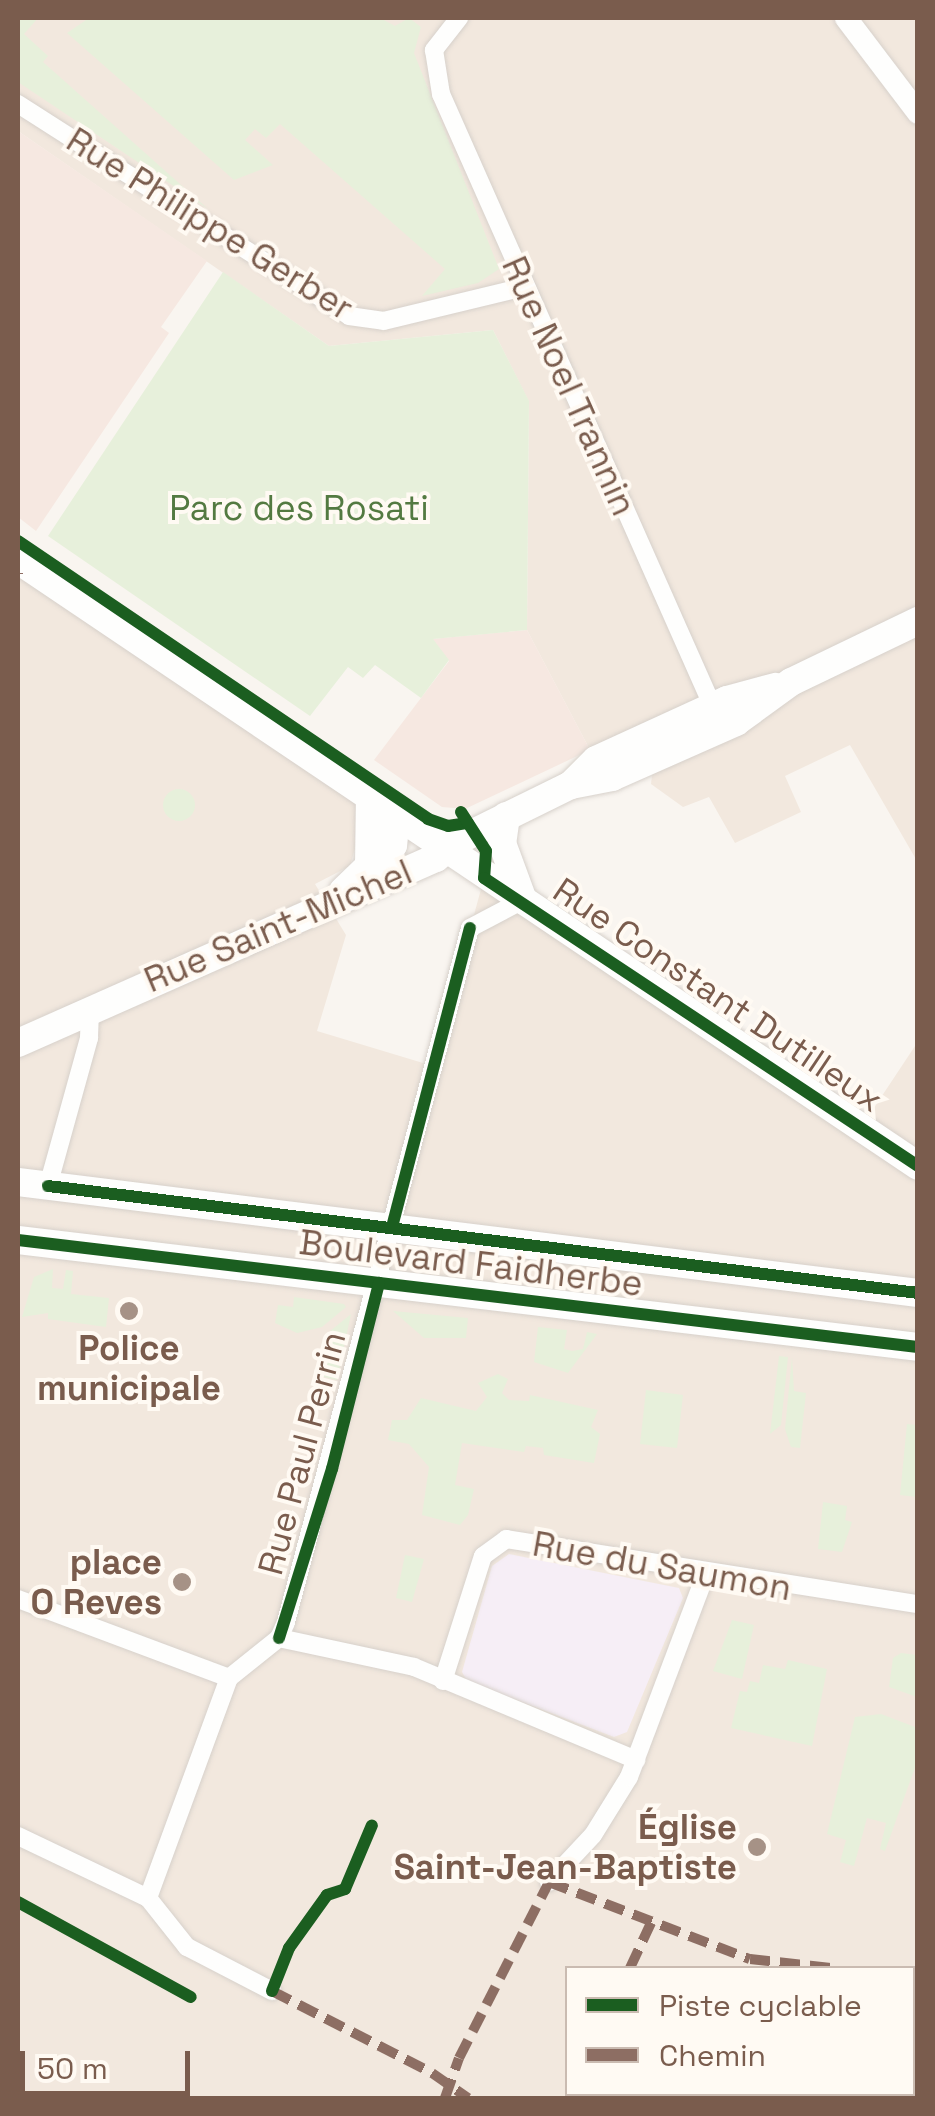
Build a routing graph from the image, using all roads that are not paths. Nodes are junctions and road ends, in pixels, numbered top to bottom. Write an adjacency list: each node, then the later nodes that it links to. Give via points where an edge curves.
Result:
1 (846, 18): 4 (street)
2 (445, 21): 5 (street, Rue Noel Trannin, via 434,50 436,79)
3 (18, 104): 5 (street, Rue Philippe Gerber, via 349,316 384,321)
4 (918, 113)
5 (525, 287): 9 (street, Rue Noel Trannin)
6 (18, 560): 12 (main road, Rue Constant Dutilleux)
7 (918, 621): 8 (main road, Rue Saint-Michel)
8 (791, 682): 9 (main road, Rue Saint-Michel); 10 (main road, Rue Saint-Michel, via 736,722)
9 (711, 707): 10 (street); 11 (main road, Rue Saint-Michel, via 596,760)
10 (694, 742): 11 (main road, Rue Saint-Michel, via 612,777)
11 (572, 785): 14 (main road, Rue Saint-Michel)
12 (370, 796): 13 (main road, Rue Constant Dutilleux); 16 (main road)
13 (397, 812): 15 (main road, Rue Constant Dutilleux); 16 (main road, via 393,845)
14 (506, 816): 15 (main road, Rue Saint-Michel); 18 (main road, via 502,844)
15 (446, 848): 17 (main road, Rue Saint-Michel, via 407,872); 18 (main road, Rue Constant Dutilleux)
16 (368, 866): 17 (main road)
17 (335, 899): 19 (main road, Rue Saint-Michel)
18 (523, 900): 21 (main road, Rue Constant Dutilleux); 24 (street, via 470,928)
19 (90, 1009): 20 (main road, Rue Saint-Michel); 23 (street, via 89,1038)
20 (18, 1044)
21 (918, 1166)
22 (18, 1182): 23 (main road, Boulevard Faidherbe)
23 (48, 1186): 24 (main road, Boulevard Faidherbe)
24 (392, 1227): 26 (street, Rue Paul Perrin); 27 (main road, Boulevard Faidherbe)
25 (18, 1240): 26 (main road, Boulevard Faidherbe)
26 (379, 1284): 28 (main road, Boulevard Faidherbe); 32 (street, Rue Paul Perrin, via 332,1470)
27 (918, 1292)
28 (918, 1348)
29 (705, 1576): 31 (street, Rue du Saumon); 34 (street, Rue du Saumon, via 506,1540 483,1556); 35 (street)
30 (18, 1599): 33 (street)
31 (918, 1604)
32 (279, 1638): 33 (street); 34 (street, via 414,1667)
33 (229, 1678): 38 (street)
34 (443, 1681): 35 (street)
35 (636, 1760): 37 (street, via 593,1835)
36 (18, 1836): 38 (street)
37 (550, 1882)
38 (148, 1898): 39 (street, via 187,1947)
39 (272, 1991)

